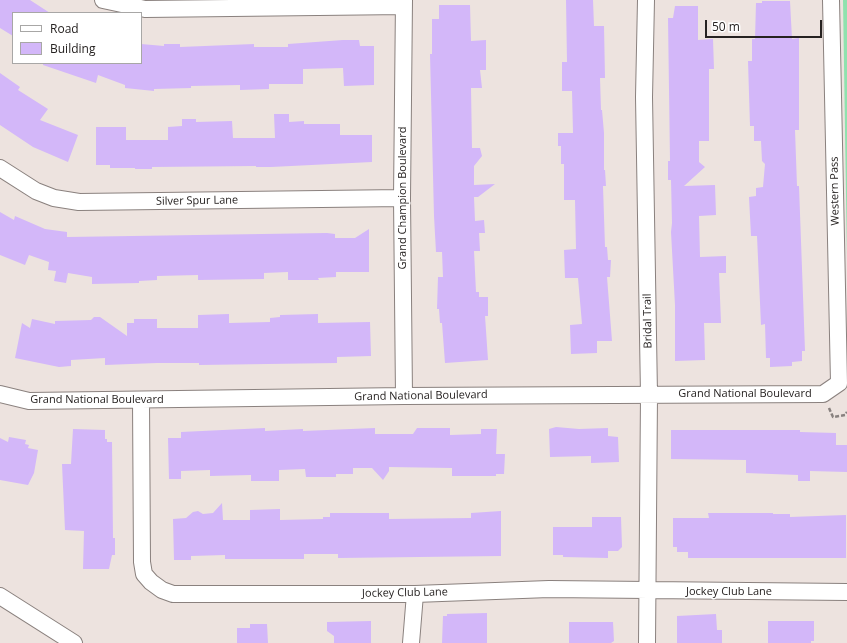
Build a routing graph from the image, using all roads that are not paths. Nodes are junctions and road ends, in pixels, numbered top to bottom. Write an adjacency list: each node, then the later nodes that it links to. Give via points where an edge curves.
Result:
1 (103, 0): 4 (street, via 145,9)
2 (646, 0): 9 (street, Bridal Trail, via 644,97)
3 (831, 0): 7 (street, Western Pass)
4 (404, 3): 6 (street, Grand Champion Boulevard)
5 (0, 168): 6 (street, Silver Spur Lane, via 36,191 54,198 79,202)
6 (402, 198): 10 (street, Grand Champion Boulevard)
7 (839, 383): 9 (street, Grand National Boulevard, via 823,394)
8 (0, 394): 11 (street, Grand National Boulevard, via 29,401)
9 (649, 394): 10 (street, Grand National Boulevard); 12 (street, Bridal Trail)
10 (404, 396): 11 (street, Grand National Boulevard)
11 (141, 400): 14 (street, Jockey Club Lane, via 142,562 144,574 162,590 179,594)
12 (648, 591): 13 (street, Jockey Club Lane); 14 (street, Jockey Club Lane, via 549,589); 18 (street, Bridal Trail)
13 (847, 592)
14 (414, 594): 17 (street)
15 (0, 596): 16 (street)
16 (74, 643)
17 (411, 643)
18 (648, 643)

